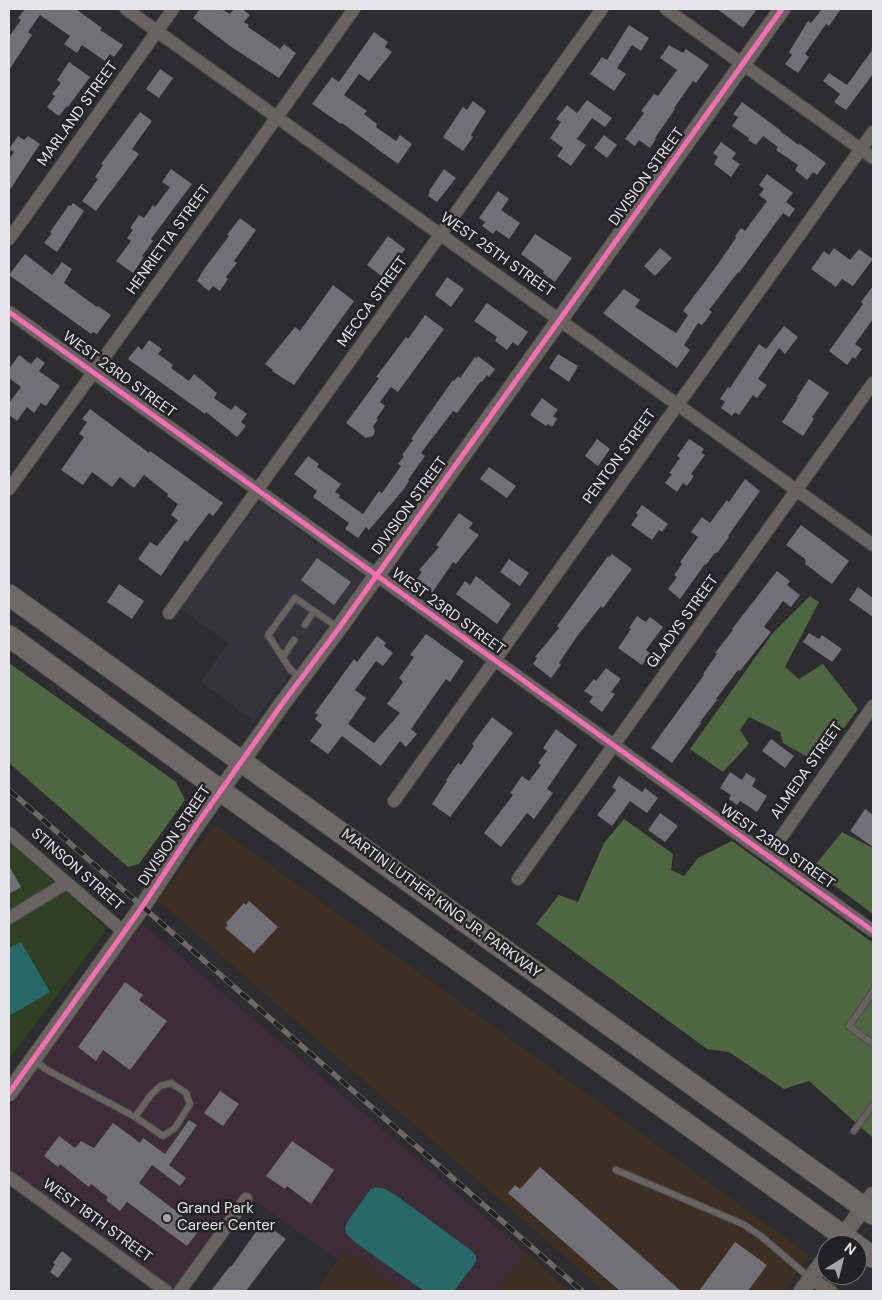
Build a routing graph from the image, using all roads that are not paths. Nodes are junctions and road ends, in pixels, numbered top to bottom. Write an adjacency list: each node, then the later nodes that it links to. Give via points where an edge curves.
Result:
1 (126, 9): 7 (street, WEST 25TH STREET)
2 (173, 9): 7 (street, MARLAND STREET)
3 (354, 9): 9 (street, HENRIETTA STREET)
4 (602, 9): 13 (street, MECCA STREET)
5 (666, 9): 8 (street)
6 (782, 9): 8 (street, DIVISION STREET)
7 (157, 31): 9 (street, WEST 25TH STREET); 14 (street, MARLAND STREET)
8 (742, 64): 11 (street); 16 (street, DIVISION STREET)
9 (277, 117): 13 (street, WEST 25TH STREET); 17 (street, HENRIETTA STREET)
10 (873, 132): 11 (street, PENTON STREET)
11 (861, 149): 12 (street); 19 (street, PENTON STREET)
12 (873, 158)
13 (440, 235): 16 (street, WEST 25TH STREET); 22 (street, MECCA STREET)
14 (9, 239)
15 (9, 312): 17 (street, WEST 23RD STREET)
16 (560, 320): 19 (street, WEST 25TH STREET); 24 (street, DIVISION STREET)
17 (94, 372): 21 (street, HENRIETTA STREET); 22 (street, WEST 23RD STREET)
18 (873, 383): 20 (street, GLADYS STREET)
19 (678, 404): 20 (street, WEST 25TH STREET); 33 (street, PENTON STREET)
20 (797, 489): 23 (street, WEST 25TH STREET); 36 (street, GLADYS STREET)
21 (9, 490)
22 (257, 490): 24 (street, WEST 23RD STREET); 27 (street, MECCA STREET)
23 (873, 545)
24 (376, 576): 29 (street, DIVISION STREET); 33 (street, WEST 23RD STREET)
25 (9, 595): 37 (highway, MARTIN LUTHER KING JR. PARKWAY)
26 (314, 611): 28 (lane); 29 (lane); 32 (lane, via 295,598 268,635)
27 (169, 613)
28 (305, 625)
29 (339, 628): 34 (street, DIVISION STREET)
30 (9, 636): 38 (highway)
31 (294, 640): 32 (lane)
32 (283, 657): 34 (lane)
33 (494, 661): 36 (street, WEST 23RD STREET); 39 (street, PENTON STREET)
34 (301, 678): 37 (street, DIVISION STREET)
35 (873, 706): 41 (street, ALMEDA STREET)
36 (613, 746): 41 (street, WEST 23RD STREET); 42 (street, GLADYS STREET)
37 (242, 762): 38 (street, DIVISION STREET); 57 (highway, MARTIN LUTHER KING JR. PARKWAY)
38 (221, 791): 46 (street, DIVISION STREET); 58 (highway)
39 (394, 801)
40 (9, 833): 43 (street, STINSON STREET)
41 (768, 856): 45 (street, WEST 23RD STREET)
42 (518, 878)
43 (66, 883): 44 (street); 46 (street, STINSON STREET)
44 (9, 918)
45 (873, 931)
46 (124, 932): 49 (street, DIVISION STREET)
47 (873, 992): 48 (lane, via 849,1026)
48 (873, 1044)
49 (33, 1060): 50 (street, DIVISION STREET); 52 (lane)
50 (9, 1093)
51 (873, 1105): 53 (lane)
52 (135, 1117): 52 (lane, via 163,1136 175,1128 190,1104 186,1093 171,1082 160,1086)
53 (854, 1131)
54 (616, 1170): 61 (lane, via 743,1224 762,1236)
55 (9, 1177): 62 (street, WEST 18TH STREET)
56 (246, 1199): 63 (street)
57 (870, 1205): 59 (street)
58 (837, 1235)
59 (853, 1235)
60 (817, 1270): 61 (street)
61 (807, 1285): 64 (street)
62 (166, 1291)
63 (180, 1291)
64 (830, 1291)

